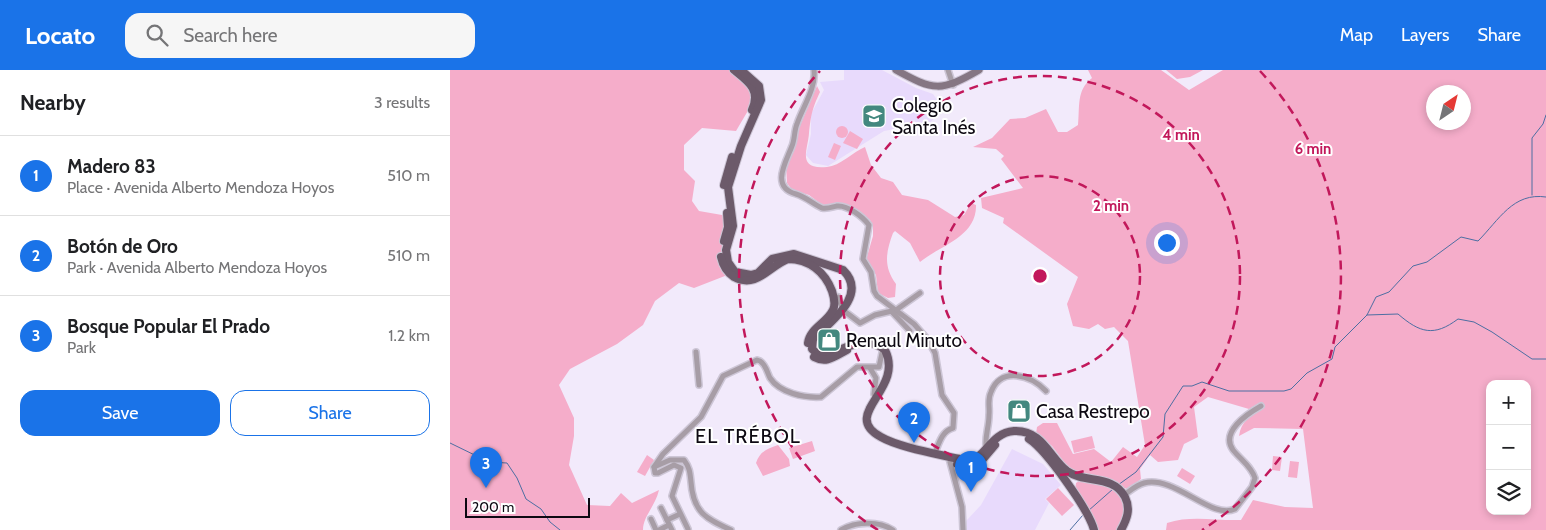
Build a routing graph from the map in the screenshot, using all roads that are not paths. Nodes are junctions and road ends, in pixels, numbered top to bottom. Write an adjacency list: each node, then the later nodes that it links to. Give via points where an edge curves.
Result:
1 (734, 70): 9 (main road, via 752,85 756,97 724,185 728,219 722,248 723,264 730,274 750,280 794,259 818,268)
2 (741, 70): 8 (main road, via 759,86 761,100 728,187 733,226 726,250 728,262 735,272 751,275 758,273 772,259 794,254)
3 (814, 70): 14 (street, via 815,80 784,162 782,183 786,189 805,196 820,207 843,206 866,220 870,232 863,259 873,277 874,291)
4 (896, 70): 7 (main road, via 929,86)
5 (948, 70): 7 (street)
6 (979, 70): 7 (main road)
7 (954, 85)
8 (843, 270): 9 (main road, via 834,272); 10 (main road, via 851,280)
9 (828, 281): 12 (main road)
10 (852, 292): 12 (main road, via 843,297); 13 (main road)
11 (920, 293): 14 (street)
12 (835, 296): 13 (street); 17 (main road, via 833,311 809,336 808,347 814,358 824,361 863,346)
13 (847, 310): 14 (street, via 860,323); 26 (main road, via 813,339 812,349 820,356 863,342 875,343 885,350 890,366 888,379 866,412 867,424 888,441)
14 (894, 311): 15 (street); 26 (street, via 928,340 935,353 940,388 954,413 952,428 940,439)
15 (910, 331)
16 (696, 352): 19 (street)
17 (882, 353): 18 (street, via 879,367); 21 (main road, via 886,370)
18 (867, 367): 21 (street, via 876,378); 23 (street, via 857,368 827,394 814,398 780,387 764,364 757,360 723,376)
19 (699, 385)
20 (1046, 391): 25 (street, via 1035,380 1016,375 994,385 988,400)
21 (874, 394): 27 (main road, via 865,405 861,418 872,436 888,444)
22 (1261, 406): 31 (street, via 1237,423 1230,439 1235,452 1255,478 1235,509 1218,509 1176,488 1152,482)
23 (706, 408): 24 (street); 28 (street, via 696,424 663,454)
24 (700, 411)
25 (986, 446): 26 (main road, via 972,461); 29 (main road, via 999,435 1024,432 1047,446 1066,470)
26 (935, 453)
27 (950, 462): 30 (main road, via 978,465 997,443 1008,437 1023,437 1043,450); 42 (street, via 962,507)
28 (654, 470): 33 (street, via 674,465 680,468 672,496); 39 (street, via 670,460 684,460 691,474 694,502 701,514)
29 (1082, 477): 30 (main road, via 1075,482); 31 (main road, via 1112,484)
30 (1073, 493): 36 (main road)
31 (1122, 493): 43 (main road, via 1128,514)
32 (661, 508): 35 (street)
33 (680, 514): 35 (street); 38 (street)
34 (651, 519): 37 (street)
35 (669, 525): 37 (street)
36 (1094, 529)
37 (657, 530)
38 (688, 530)
39 (731, 530)
40 (841, 530): 41 (street, via 877,523)
41 (893, 530)
42 (963, 530)
43 (1121, 530)

